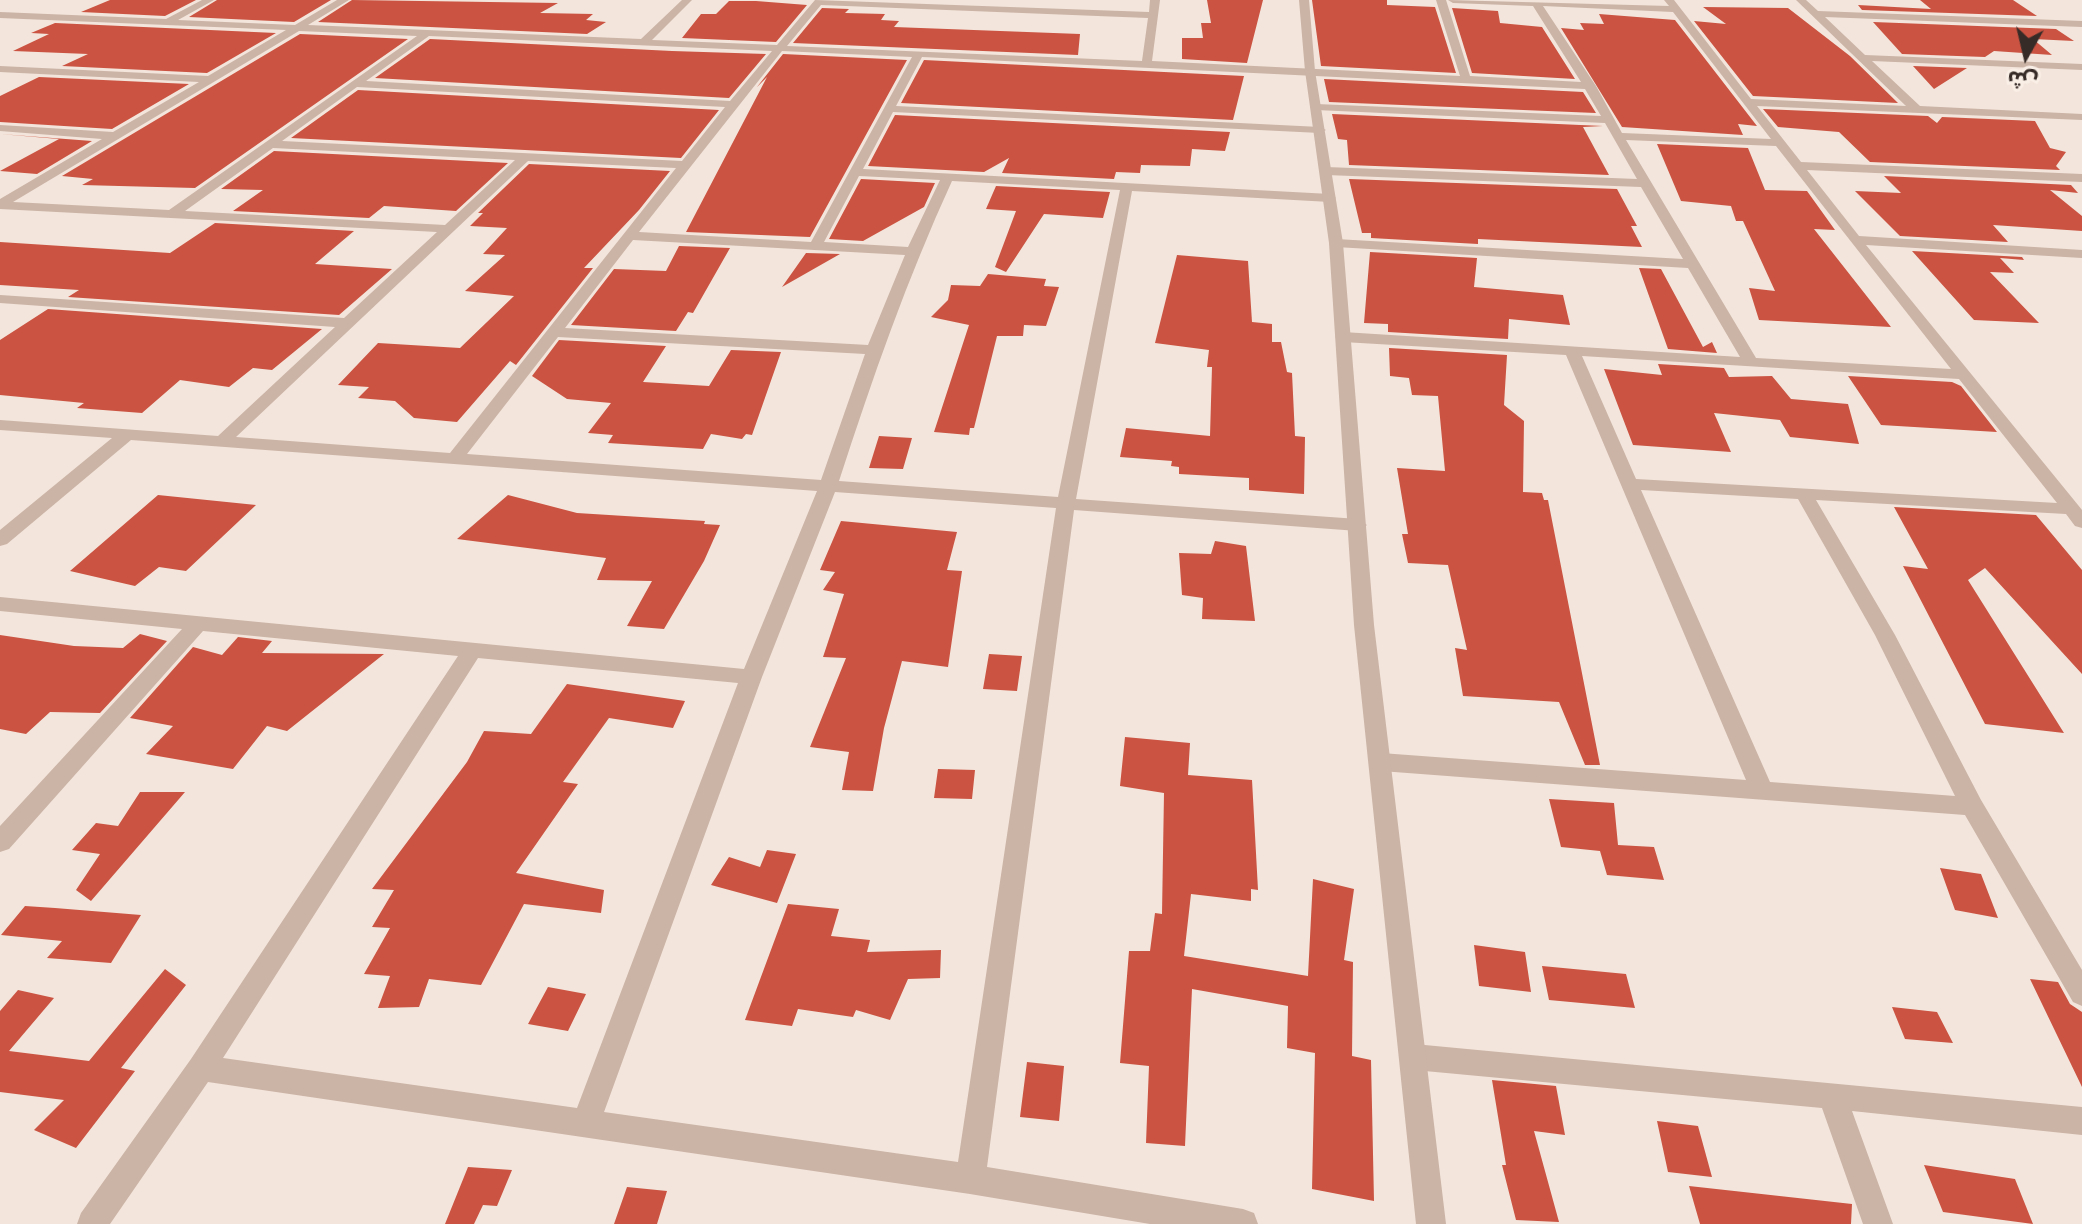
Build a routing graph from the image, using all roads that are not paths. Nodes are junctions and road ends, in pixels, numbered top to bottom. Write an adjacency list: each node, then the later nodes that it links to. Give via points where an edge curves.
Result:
1 (209, 0): 15 (street)
2 (344, 0): 17 (street)
3 (687, 0): 19 (street)
4 (1155, 0): 14 (street)
5 (1304, 0): 26 (street)
6 (1441, 0): 28 (street)
7 (1453, 0): 10 (street)
8 (1801, 0): 12 (street)
9 (819, 1): 14 (street); 20 (street)
10 (1536, 3): 11 (street); 30 (street)
11 (1672, 4): 31 (street)
12 (1816, 14): 16 (street); 22 (street)
13 (0, 15): 15 (street)
14 (1153, 15): 23 (street)
15 (166, 22): 17 (street)
16 (2082, 24)
17 (297, 27): 18 (street); 27 (street)
18 (427, 33): 19 (street); 29 (street)
19 (644, 42): 20 (street)
20 (781, 48): 21 (street); 32 (street)
21 (919, 54): 23 (street); 34 (street)
22 (1864, 58): 24 (street); 35 (street)
23 (1147, 64): 26 (street)
24 (2082, 67)
25 (0, 69): 27 (street)
26 (1310, 71): 28 (street); 33 (street)
27 (209, 79): 40 (street)
28 (1466, 79): 30 (street)
29 (353, 84): 32 (street); 43 (street)
30 (1591, 86): 37 (street)
31 (1747, 102): 35 (street); 42 (street)
32 (733, 104): 45 (street)
33 (1316, 107): 37 (street); 39 (street)
34 (890, 109): 39 (street); 48 (street)
35 (1916, 109): 36 (street)
36 (2082, 117)
37 (1610, 120): 41 (street)
38 (0, 128): 40 (street)
39 (1320, 130): 47 (street)
40 (116, 136): 54 (street)
41 (1619, 136): 42 (street); 51 (street)
42 (1781, 143): 46 (street)
43 (269, 144): 44 (street); 55 (street)
44 (525, 157): 45 (street); 56 (street)
45 (685, 165): 57 (street)
46 (1799, 166): 50 (street); 58 (street)
47 (1326, 171): 51 (street); 53 (street)
48 (857, 172): 49 (street); 60 (street)
49 (948, 176): 52 (street); 61 (street)
50 (2082, 178)
51 (1645, 183): 63 (street)
52 (1127, 185): 53 (street); 80 (street)
53 (1330, 198): 59 (street)
54 (0, 205): 55 (street)
55 (172, 214): 56 (street)
56 (451, 229): 66 (street)
57 (630, 236): 60 (street); 67 (street)
58 (1855, 240): 62 (street); 72 (street)
59 (1336, 243): 63 (street); 68 (street)
60 (815, 246): 61 (street)
61 (913, 251): 69 (street)
62 (2075, 253): 64 (street)
63 (1690, 264): 71 (street)
64 (2082, 266)
65 (0, 299): 66 (street)
66 (349, 323): 75 (street)
67 (554, 332): 69 (street); 76 (street)
68 (1343, 337): 70 (street); 82 (street)
69 (874, 350): 77 (street)
70 (1572, 352): 71 (street); 78 (street)
71 (1752, 363): 72 (street)
72 (1967, 375): 81 (street)
73 (0, 425): 74 (street)
74 (126, 435): 75 (street); 83 (street)
75 (221, 442): 76 (street)
76 (455, 458): 77 (street)
77 (829, 484): 80 (street); 87 (street)
78 (1627, 484): 79 (street); 89 (street)
79 (1804, 494): 81 (street); 90 (street, via 1885,635)
80 (1066, 504): 82 (street); 98 (street)
81 (2077, 516)
82 (1358, 525): 88 (street)
83 (0, 540)
84 (0, 604): 85 (street)
85 (197, 625): 86 (street); 91 (street)
86 (471, 652): 87 (street); 94 (street)
87 (751, 677): 97 (street)
88 (1381, 762): 89 (street); 93 (street)
89 (1762, 791): 90 (street)
90 (1972, 806): 92 (street)
91 (0, 842)
92 (2082, 994)
93 (1414, 1057): 95 (street); 101 (street)
94 (201, 1068): 97 (street); 99 (street)
95 (1832, 1095): 96 (street); 102 (street)
96 (2082, 1121)
97 (586, 1123): 98 (street)
98 (970, 1179): 100 (street)
99 (92, 1224)
100 (1243, 1224)
101 (1431, 1224)
102 (1878, 1224)

